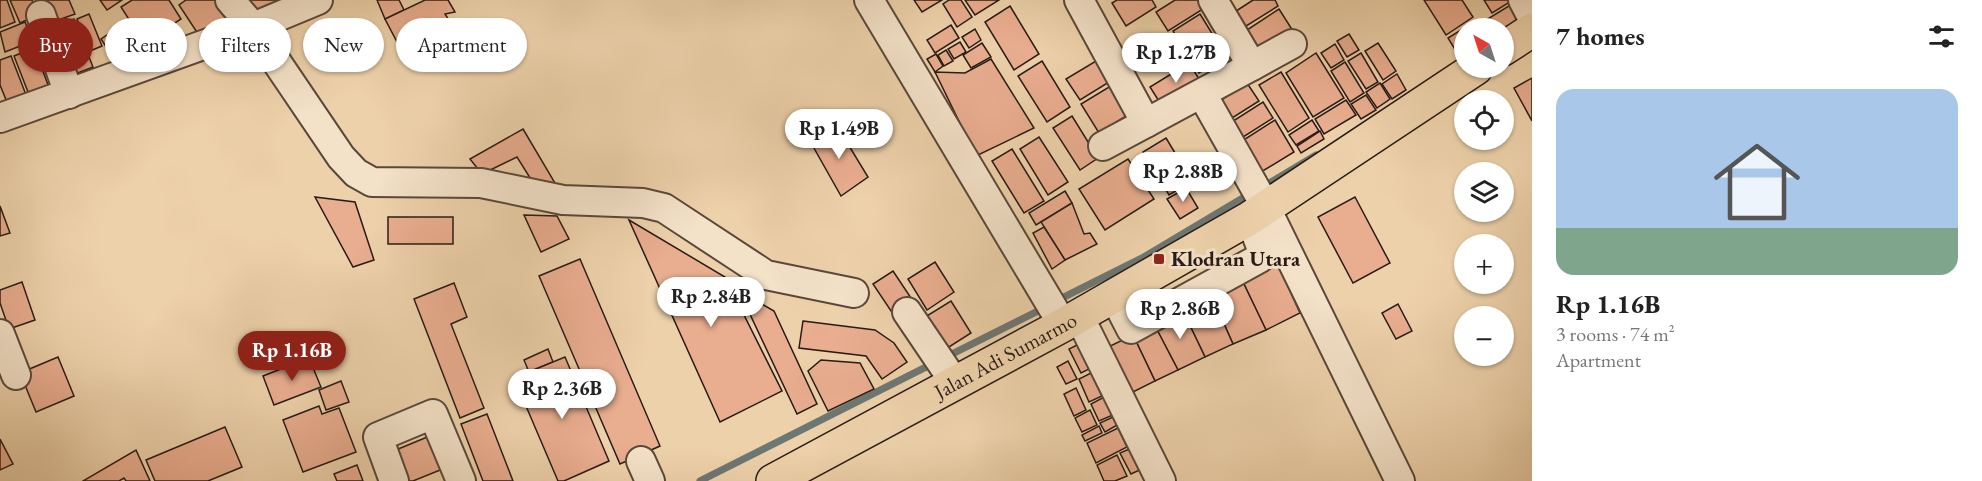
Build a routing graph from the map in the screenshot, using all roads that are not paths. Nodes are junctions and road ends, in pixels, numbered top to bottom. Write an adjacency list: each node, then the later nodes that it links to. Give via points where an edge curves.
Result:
1 (230, 0): 9 (street)
2 (318, 0): 10 (street)
3 (869, 0): 29 (street)
4 (1079, 0): 21 (street)
5 (1213, 0): 15 (street)
6 (1523, 0): 8 (street)
7 (40, 15): 18 (street)
8 (1532, 17)
9 (245, 18)
10 (275, 18)
11 (1532, 30): 12 (main road)
12 (1514, 42)
13 (1292, 44): 15 (street)
14 (199, 47): 18 (street)
15 (1252, 66): 19 (street)
16 (283, 72): 26 (street, via 341,157 356,173 372,182 481,183 563,200 643,203 664,208 766,275)
17 (1459, 78): 23 (main road, Jalan Adi Sumarmo)
18 (69, 94): 20 (street)
19 (1202, 94): 21 (street); 23 (street)
20 (0, 118)
21 (1146, 123): 22 (street)
22 (1103, 146)
23 (1257, 200): 24 (main road, Jalan Adi Sumarmo); 25 (street, via 1263,255); 37 (street)
24 (1180, 258): 25 (street); 27 (main road, Jalan Adi Sumarmo)
25 (1199, 292): 27 (street, via 1131,329)
26 (854, 293)
27 (1114, 296): 29 (main road, Jalan Adi Sumarmo)
28 (906, 312): 31 (street)
29 (1060, 312): 31 (main road, Jalan Adi Sumarmo); 36 (street)
30 (0, 334): 32 (street)
31 (946, 370): 35 (main road, Jalan Adi Sumarmo)
32 (16, 375)
33 (457, 480): 34 (street, via 433,414 378,437)
34 (394, 481)
35 (774, 481)
36 (1161, 481)
37 (1400, 481)

